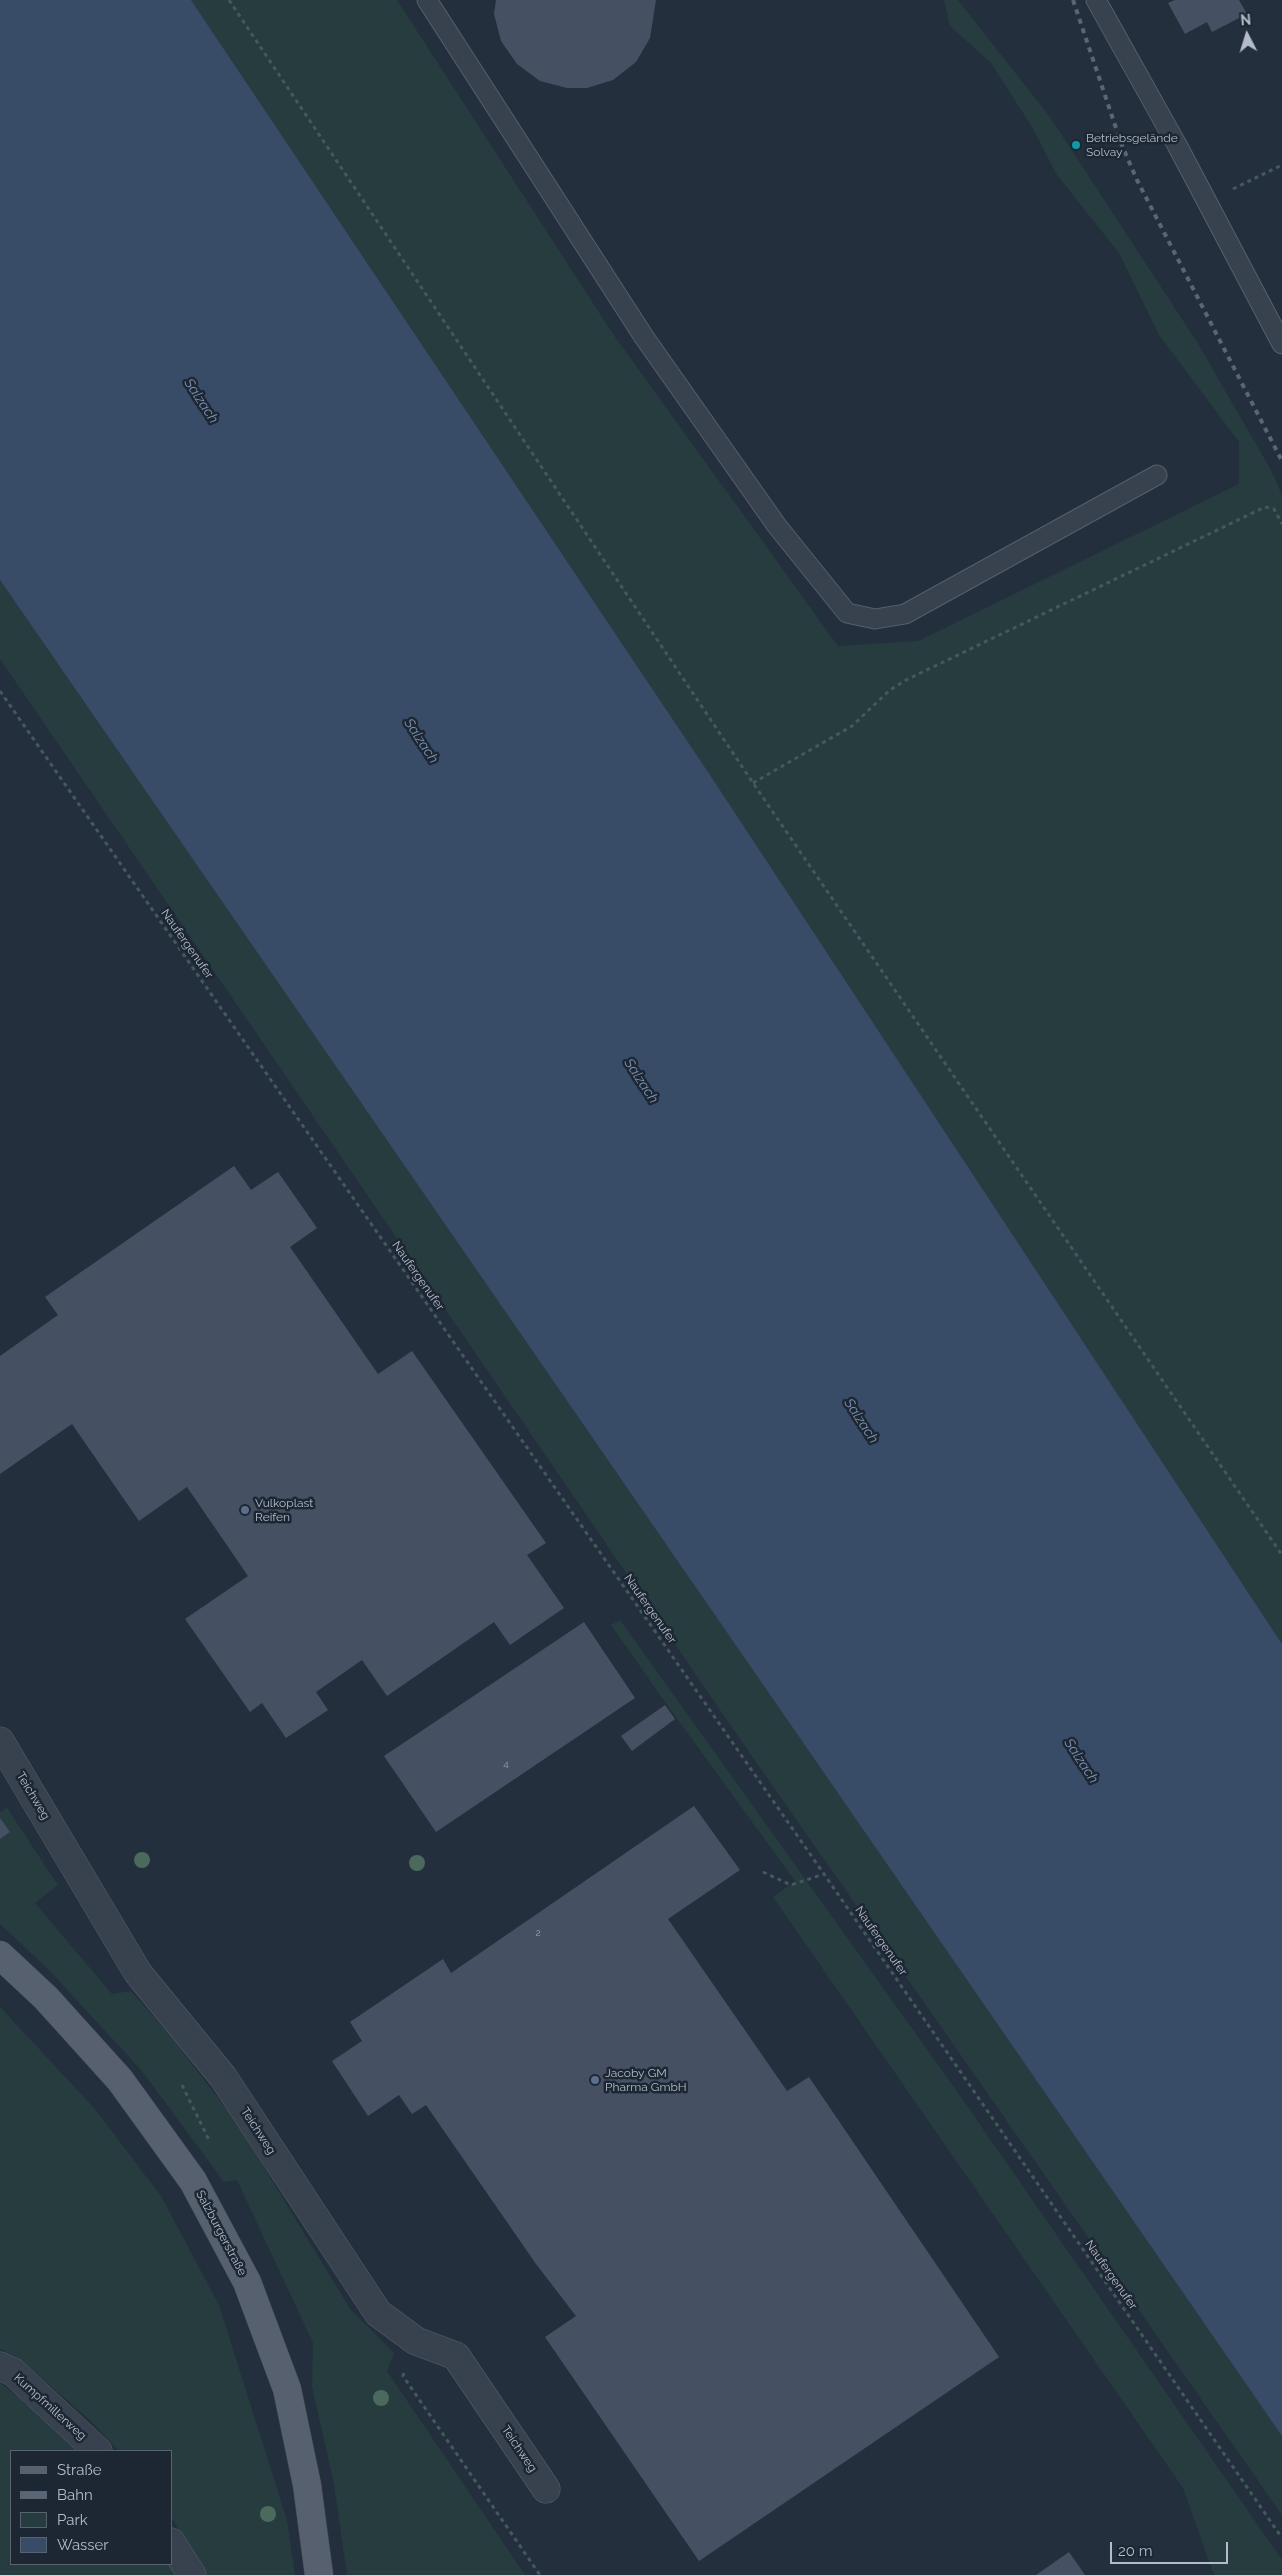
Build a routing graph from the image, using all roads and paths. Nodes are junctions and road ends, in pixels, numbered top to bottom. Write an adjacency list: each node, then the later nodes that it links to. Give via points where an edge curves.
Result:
1 (229, 0): 12 (path)
2 (427, 0): 9 (lane, via 644,337 777,526 847,613 875,620 905,614)
3 (1096, 0): 5 (lane)
4 (1108, 0): 5 (lane)
5 (1121, 44): 7 (lane)
6 (1282, 164): 7 (path)
7 (1206, 203): 8 (lane)
8 (1282, 344)
9 (1158, 476)
10 (1282, 524): 12 (path, via 1274,508 1265,507 906,680 890,690 852,726)
11 (0, 691): 16 (path, Naufergenufer)
12 (753, 783): 13 (path)
13 (1282, 1556)
14 (0, 1741): 18 (street, Teichweg, via 138,1973 223,2077 378,2313)
15 (762, 1872): 16 (path, via 791,1885)
16 (824, 1874): 22 (path, Naufergenufer)
17 (0, 1955): 25 (main road, Salzburgerstraße, via 46,1998 120,2080 193,2181 247,2282 287,2389 307,2485)
18 (416, 2342): 21 (street, Teichweg, via 456,2356); 26 (path, via 403,2376)
19 (0, 2366): 20 (street, Kumpfmillerweg, via 13,2372)
20 (97, 2450)
21 (546, 2489)
22 (1282, 2538)
23 (172, 2544): 24 (street)
24 (192, 2575)
25 (319, 2575)
26 (540, 2575)

